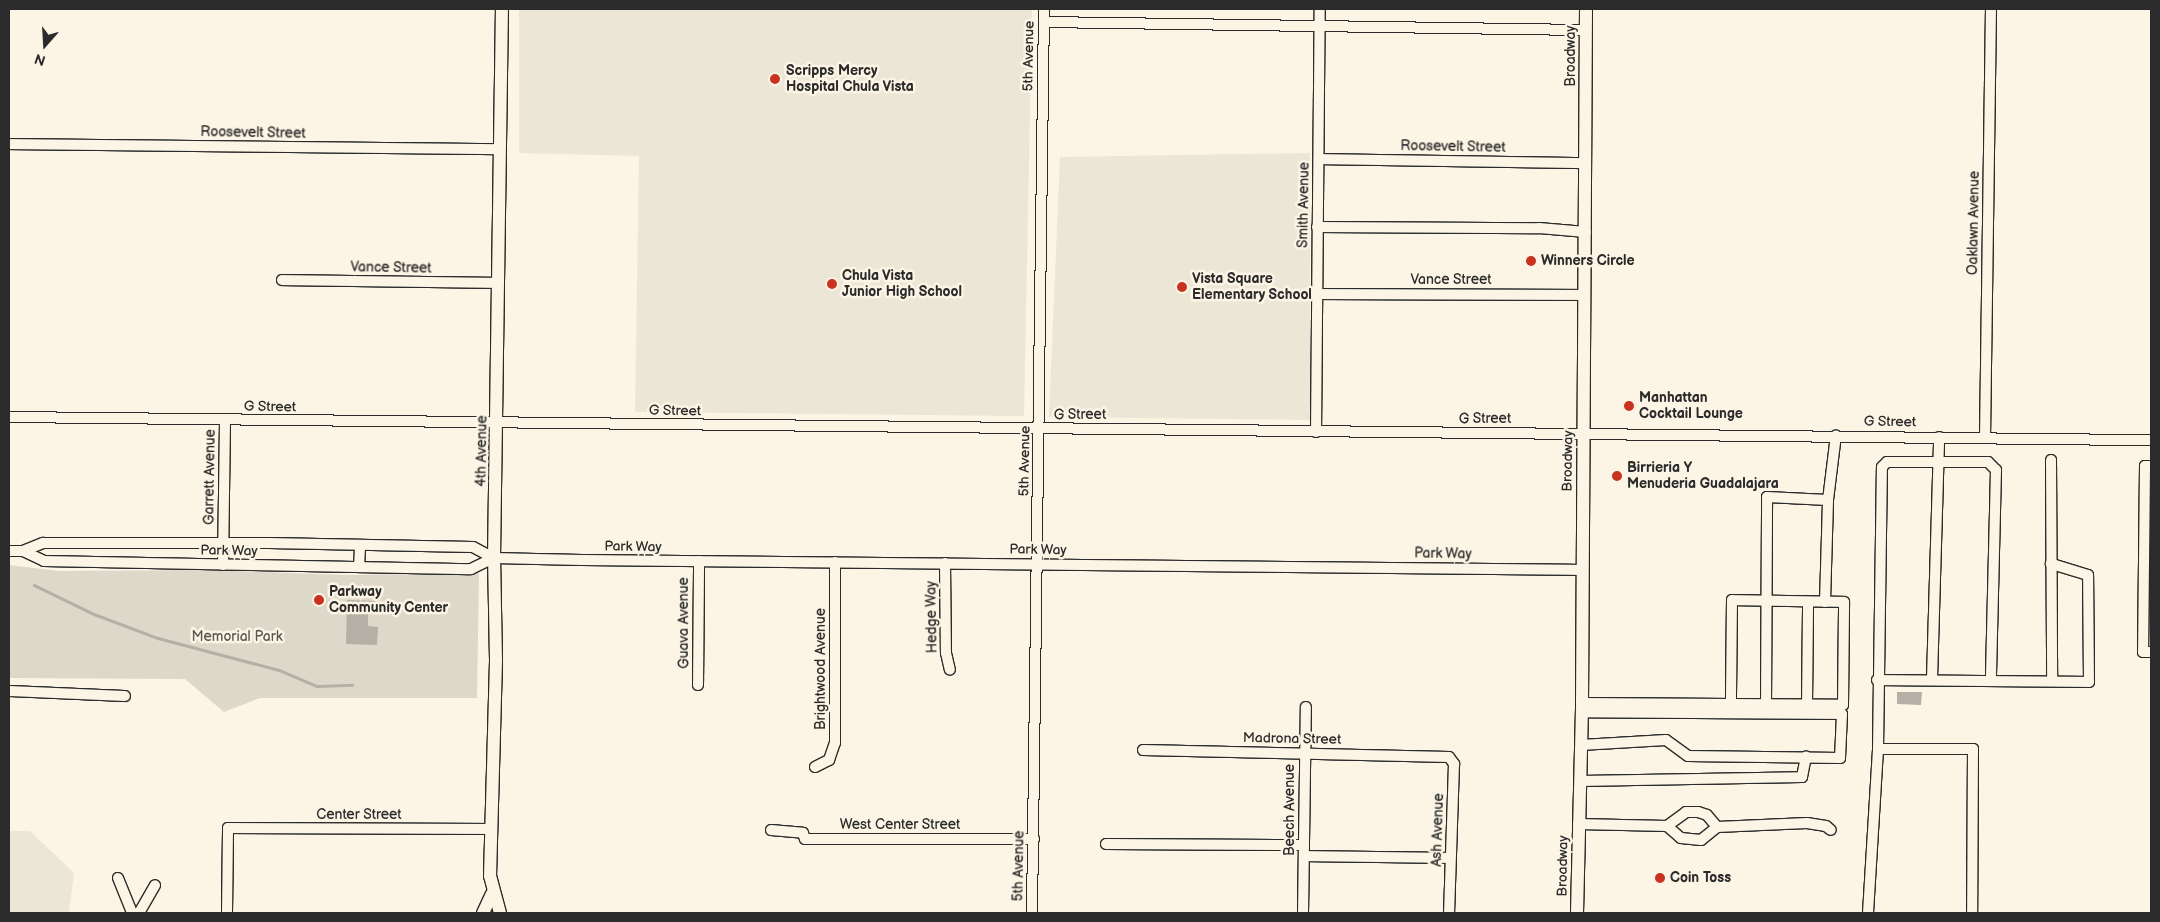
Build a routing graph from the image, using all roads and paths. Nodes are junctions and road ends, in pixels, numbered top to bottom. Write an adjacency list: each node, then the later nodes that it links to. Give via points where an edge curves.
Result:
1 (502, 9): 10 (main road, 4th Avenue)
2 (1044, 9): 6 (street, 5th Avenue)
3 (1320, 9): 7 (street, Smith Avenue)
4 (1586, 9): 8 (main road, Broadway)
5 (1991, 9): 27 (street, Oaklawn Avenue)
6 (1044, 22): 7 (street); 22 (street, 5th Avenue)
7 (1319, 26): 8 (street); 11 (street, Smith Avenue)
8 (1586, 30): 12 (main road, Broadway)
9 (9, 144): 10 (street, Roosevelt Street)
10 (498, 149): 16 (main road, 4th Avenue)
11 (1319, 159): 12 (street, Roosevelt Street); 13 (street, Smith Avenue)
12 (1586, 163): 14 (main road, Broadway)
13 (1317, 227): 14 (street, via 1539,228); 17 (street, Smith Avenue)
14 (1586, 232): 18 (main road, Broadway)
15 (282, 280): 16 (street, Vance Street)
16 (499, 283): 21 (main road, 4th Avenue)
17 (1317, 294): 18 (street, Vance Street); 23 (street, Smith Avenue)
18 (1585, 295): 24 (main road, Broadway)
19 (9, 417): 20 (street, G Street)
20 (225, 420): 21 (street, G Street); 34 (street, Garrett Avenue)
21 (497, 422): 22 (street, G Street); 38 (main road, 4th Avenue)
22 (1040, 429): 23 (street, G Street, via 1246,428); 43 (street, 5th Avenue)
23 (1316, 432): 24 (street, G Street)
24 (1583, 434): 25 (street, G Street); 47 (main road, Broadway)
25 (1836, 435): 26 (street, G Street); 32 (street)
26 (1940, 437): 27 (street, G Street); 30 (street)
27 (1986, 438): 28 (street, G Street)
28 (2151, 440)
29 (2051, 460): 44 (street)
30 (1940, 463): 53 (street); 54 (street, via 1887,462 1882,467); 55 (street, via 1988,462 1996,470)
31 (2151, 466): 51 (street, via 2145,466 2143,652)
32 (1828, 500): 48 (street, via 1767,497); 50 (street)
33 (123, 544): 34 (street, Park Way); 37 (street, Park Way, via 43,543); 41 (street)
34 (223, 544): 35 (street, Park Way); 45 (street, Garrett Avenue)
35 (360, 546): 38 (street, Park Way, via 473,547); 46 (street)
36 (9, 551): 37 (street, Park Way)
37 (23, 551): 41 (street, Park Way, via 44,561)
38 (494, 558): 39 (street, Park Way); 46 (street, Park Way, via 471,569); 76 (main road, 4th Avenue, via 496,660 494,818)
39 (699, 561): 40 (street, Park Way); 57 (street, Guava Avenue)
40 (835, 562): 42 (street, Park Way); 71 (street, Brightwood Avenue, via 835,743 829,760)
41 (123, 563): 45 (street, Park Way)
42 (945, 563): 43 (street, Park Way); 52 (street, Hedge Way, via 946,653)
43 (1036, 564): 47 (street, Park Way); 79 (street, 5th Avenue)
44 (2052, 564): 56 (street); 56 (street, via 2088,575 2088,682)
45 (223, 565): 46 (street, Park Way)
46 (359, 566)
47 (1581, 570): 64 (main road, Broadway)
48 (1765, 601): 49 (street); 60 (street, via 1732,600); 61 (street)
49 (1808, 602): 50 (street); 62 (street)
50 (1825, 602): 62 (street, via 1844,602 1843,706)
51 (2151, 652)
52 (950, 670)
53 (1932, 679): 54 (street); 55 (street)
54 (1877, 680): 66 (street)
55 (1991, 680): 56 (street)
56 (2052, 681)
57 (698, 685)
58 (9, 691): 59 (street)
59 (125, 696)
60 (1731, 704): 61 (street); 64 (street)
61 (1766, 705): 62 (street)
62 (1807, 705)
63 (1306, 707): 68 (street, Beech Avenue)
64 (1582, 708): 65 (main road, Broadway); 70 (street, via 1842,714 1840,758)
65 (1581, 745): 70 (street, via 1666,740 1688,756); 72 (main road, Broadway)
66 (1878, 749): 96 (street); 97 (street, via 1973,749)
67 (1143, 750): 68 (street, Madrona Street)
68 (1304, 753): 69 (street, Madrona Street); 81 (street, Beech Avenue)
69 (1441, 755): 83 (street, Ash Avenue, via 1450,757 1454,764)
70 (1806, 756): 72 (street, via 1802,777)
71 (815, 767)
72 (1580, 781): 73 (main road, Broadway)
73 (1578, 824): 74 (street); 95 (main road, Broadway)
74 (1667, 826): 75 (street, via 1681,838 1701,840); 75 (street, via 1686,812 1698,812 1707,815)
75 (1717, 827): 78 (street, via 1807,823)
76 (491, 830): 86 (main road, 4th Avenue); 89 (street, Center Street, via 228,828)
77 (771, 830): 79 (street, West Center Street, via 803,833 805,839)
78 (1831, 830)
79 (1034, 839): 92 (street, 5th Avenue)
80 (1106, 844): 81 (street)
81 (1304, 845): 82 (street, Beech Avenue)
82 (1304, 856): 83 (street); 93 (street, Beech Avenue)
83 (1450, 858): 94 (street, Ash Avenue)
84 (118, 878): 87 (street)
85 (155, 885): 88 (street)
86 (492, 894): 90 (main road, 4th Avenue); 91 (main road, 4th Avenue)
87 (132, 913)
88 (139, 913)
89 (227, 913)
90 (483, 913)
91 (500, 913)
92 (1032, 913)
93 (1303, 913)
94 (1449, 913)
95 (1577, 913)
96 (1868, 913)
97 (1972, 913)

